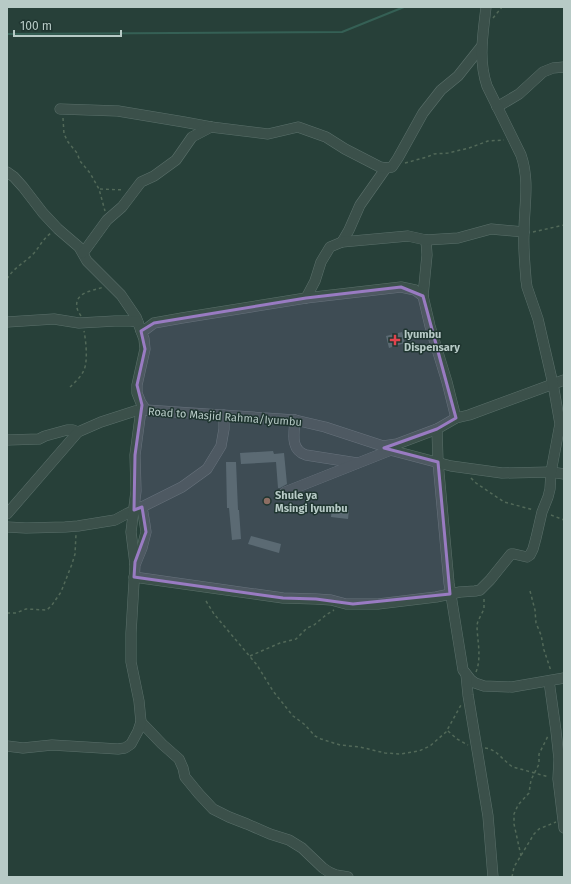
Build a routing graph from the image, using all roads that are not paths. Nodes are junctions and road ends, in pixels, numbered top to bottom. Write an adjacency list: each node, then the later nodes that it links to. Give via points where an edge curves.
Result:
1 (486, 7): 2 (street)
2 (481, 47): 4 (street, via 484,75); 7 (street, via 423,113 398,158)
3 (564, 68): 4 (street, via 553,68 543,72 519,94)
4 (497, 107): 9 (street, via 521,155 526,174)
5 (60, 109): 6 (street, via 118,111)
6 (211, 127): 7 (street, via 268,134 298,127 326,137 380,167); 12 (street, via 192,137 176,160 141,182 122,207 107,220)
7 (389, 168): 11 (street, via 360,205)
8 (7, 172): 12 (street)
9 (524, 232): 10 (street, via 491,229 458,238); 18 (street, via 527,287 537,314)
10 (426, 240): 11 (street, via 408,236); 13 (street)
11 (342, 242): 14 (street, via 330,247)
12 (83, 254): 16 (street, via 90,265 121,295)
13 (423, 296): 14 (street, via 415,290 401,287); 21 (street)
14 (306, 298): 16 (street, via 182,318 154,324 146,329)
15 (7, 322): 16 (street, via 54,319 79,323 132,320)
16 (140, 327): 19 (street, via 144,349 137,393)
17 (564, 380): 18 (street, Road to Masjid Rahma/Iyumbu)
18 (554, 384): 21 (street, Road to Masjid Rahma/Iyumbu); 29 (street, via 560,424)
19 (143, 410): 20 (street, Road to Masjid Rahma/Iyumbu); 24 (street, Road to Masjid Rahma/Iyumbu, via 101,422); 32 (street, via 135,455)
20 (224, 415): 22 (street, Road to Masjid Rahma/Iyumbu); 32 (street, via 221,446 207,469 182,487)
21 (456, 418): 23 (street, Road to Masjid Rahma/Iyumbu)
22 (295, 420): 26 (street, Road to Masjid Rahma/Iyumbu, via 325,427); 28 (street, via 294,438 298,452)
23 (437, 429): 26 (street, Road to Masjid Rahma/Iyumbu); 27 (street)
24 (78, 432): 25 (street, via 70,430 39,439); 33 (street, Road to Masjid Rahma/Iyumbu)
25 (7, 440)
26 (387, 448): 27 (street); 28 (street)
27 (438, 462): 29 (street, via 502,473); 37 (street)
28 (357, 463): 31 (street)
29 (551, 472): 30 (street); 37 (street, via 548,497 530,555 527,557 511,554 483,588 475,592)
30 (564, 474)
31 (285, 492)
32 (138, 509): 34 (street, via 115,520 78,526); 35 (street, via 131,532); 35 (street, via 145,525 145,538)
33 (7, 514)
34 (7, 527)
35 (135, 565): 36 (street)
36 (134, 577): 37 (street, via 283,598 331,600 346,604 378,604 436,598); 40 (street, via 131,662)
37 (450, 594): 38 (street, via 463,670)
38 (468, 677): 39 (street, via 484,686 512,687); 45 (street, via 468,695 488,816)
39 (556, 679): 42 (street, via 558,779)
40 (141, 722): 41 (street, via 133,741 125,748); 44 (street, via 179,759 185,777 213,809 289,840 329,872)
41 (7, 746)
42 (563, 816): 43 (street)
43 (564, 828)
44 (348, 877)
45 (493, 877)

